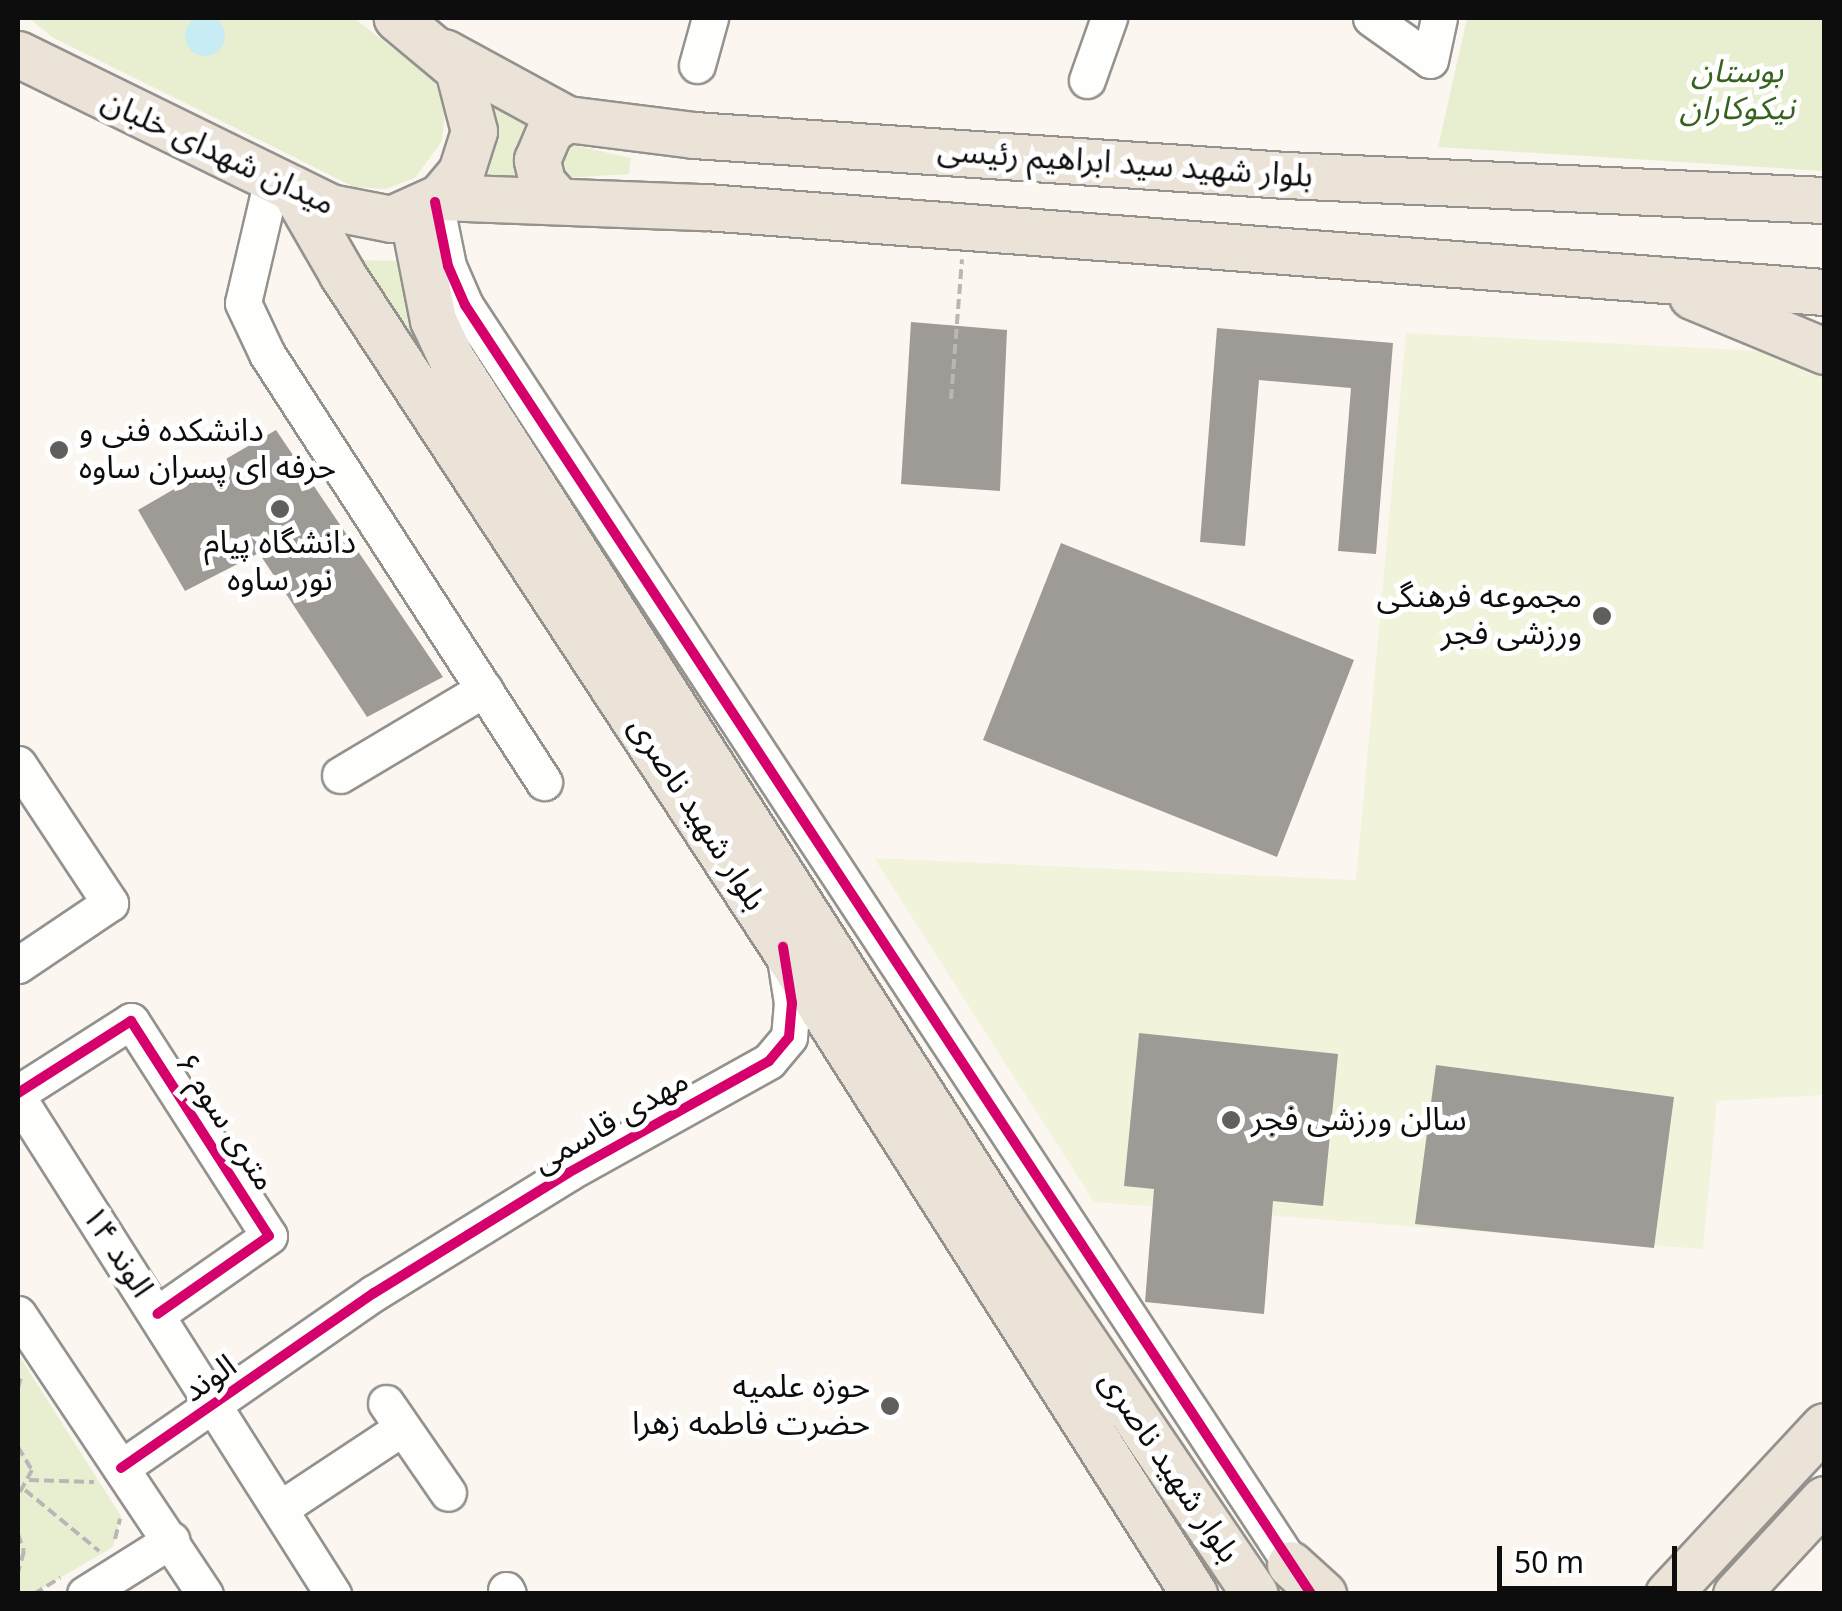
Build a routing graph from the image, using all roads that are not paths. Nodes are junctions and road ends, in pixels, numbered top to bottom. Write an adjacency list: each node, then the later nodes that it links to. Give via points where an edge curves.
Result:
1 (397, 18): 6 (main road)
2 (710, 18): 8 (street)
3 (1109, 18): 9 (street)
4 (1371, 18): 5 (street, via 1430,60)
5 (1439, 18)
6 (444, 52): 10 (main road, بلوار شهید سید ابراهیم رئیسی); 14 (main road, via 468,88 474,131 461,172)
7 (20, 58): 11 (main road, میدان شهدای خلبان)
8 (697, 65)
9 (1087, 80)
10 (567, 119): 12 (main road, via 550,130 537,160 542,182); 13 (main road, بلوار شهید سید ابراهیم رئیسی, via 694,135 1286,175)
11 (282, 184): 14 (main road, میدان شهدای خلبان, via 370,219); 18 (street, via 243,303 267,354); 22 (main road, بلوار شهید ناصری)
12 (555, 197): 14 (main road); 15 (main road)
13 (1824, 200)
14 (429, 204): 36 (street, via 465,305); 40 (main road, بلوار شهید ناصری, via 433,320 451,358 1003,1222)
15 (1653, 280): 16 (main road); 17 (main road)
16 (1824, 292)
17 (1824, 351)
18 (484, 689): 20 (street); 21 (street)
19 (18, 764): 23 (street, via 110,903)
20 (340, 775)
21 (544, 782)
22 (783, 947): 25 (street, مهدی قاسمی, via 792,1004 781,1051); 39 (main road, بلوار شهید ناصری)
23 (18, 965)
24 (18, 1095): 27 (street, الوند ۱۴); 27 (street, ۶ متری سوم, via 131,1021 269,1236)
25 (374, 1293): 28 (street, الوند)
26 (18, 1314): 30 (street)
27 (157, 1314): 28 (street, الوند ۱۴)
28 (214, 1408): 30 (street, الوند); 33 (street, الوند ۱۴)
29 (1824, 1426): 41 (main road)
30 (105, 1467): 34 (street)
31 (448, 1493): 33 (street, via 394,1416)
32 (1824, 1499): 42 (main road)
33 (281, 1508): 38 (street, الوند ۱۴)
34 (171, 1540): 35 (street); 37 (street)
35 (80, 1577)
36 (1308, 1584)
37 (205, 1594)
38 (333, 1594)
39 (1194, 1594)
40 (1256, 1594)
41 (1668, 1594)
42 (1736, 1594)

